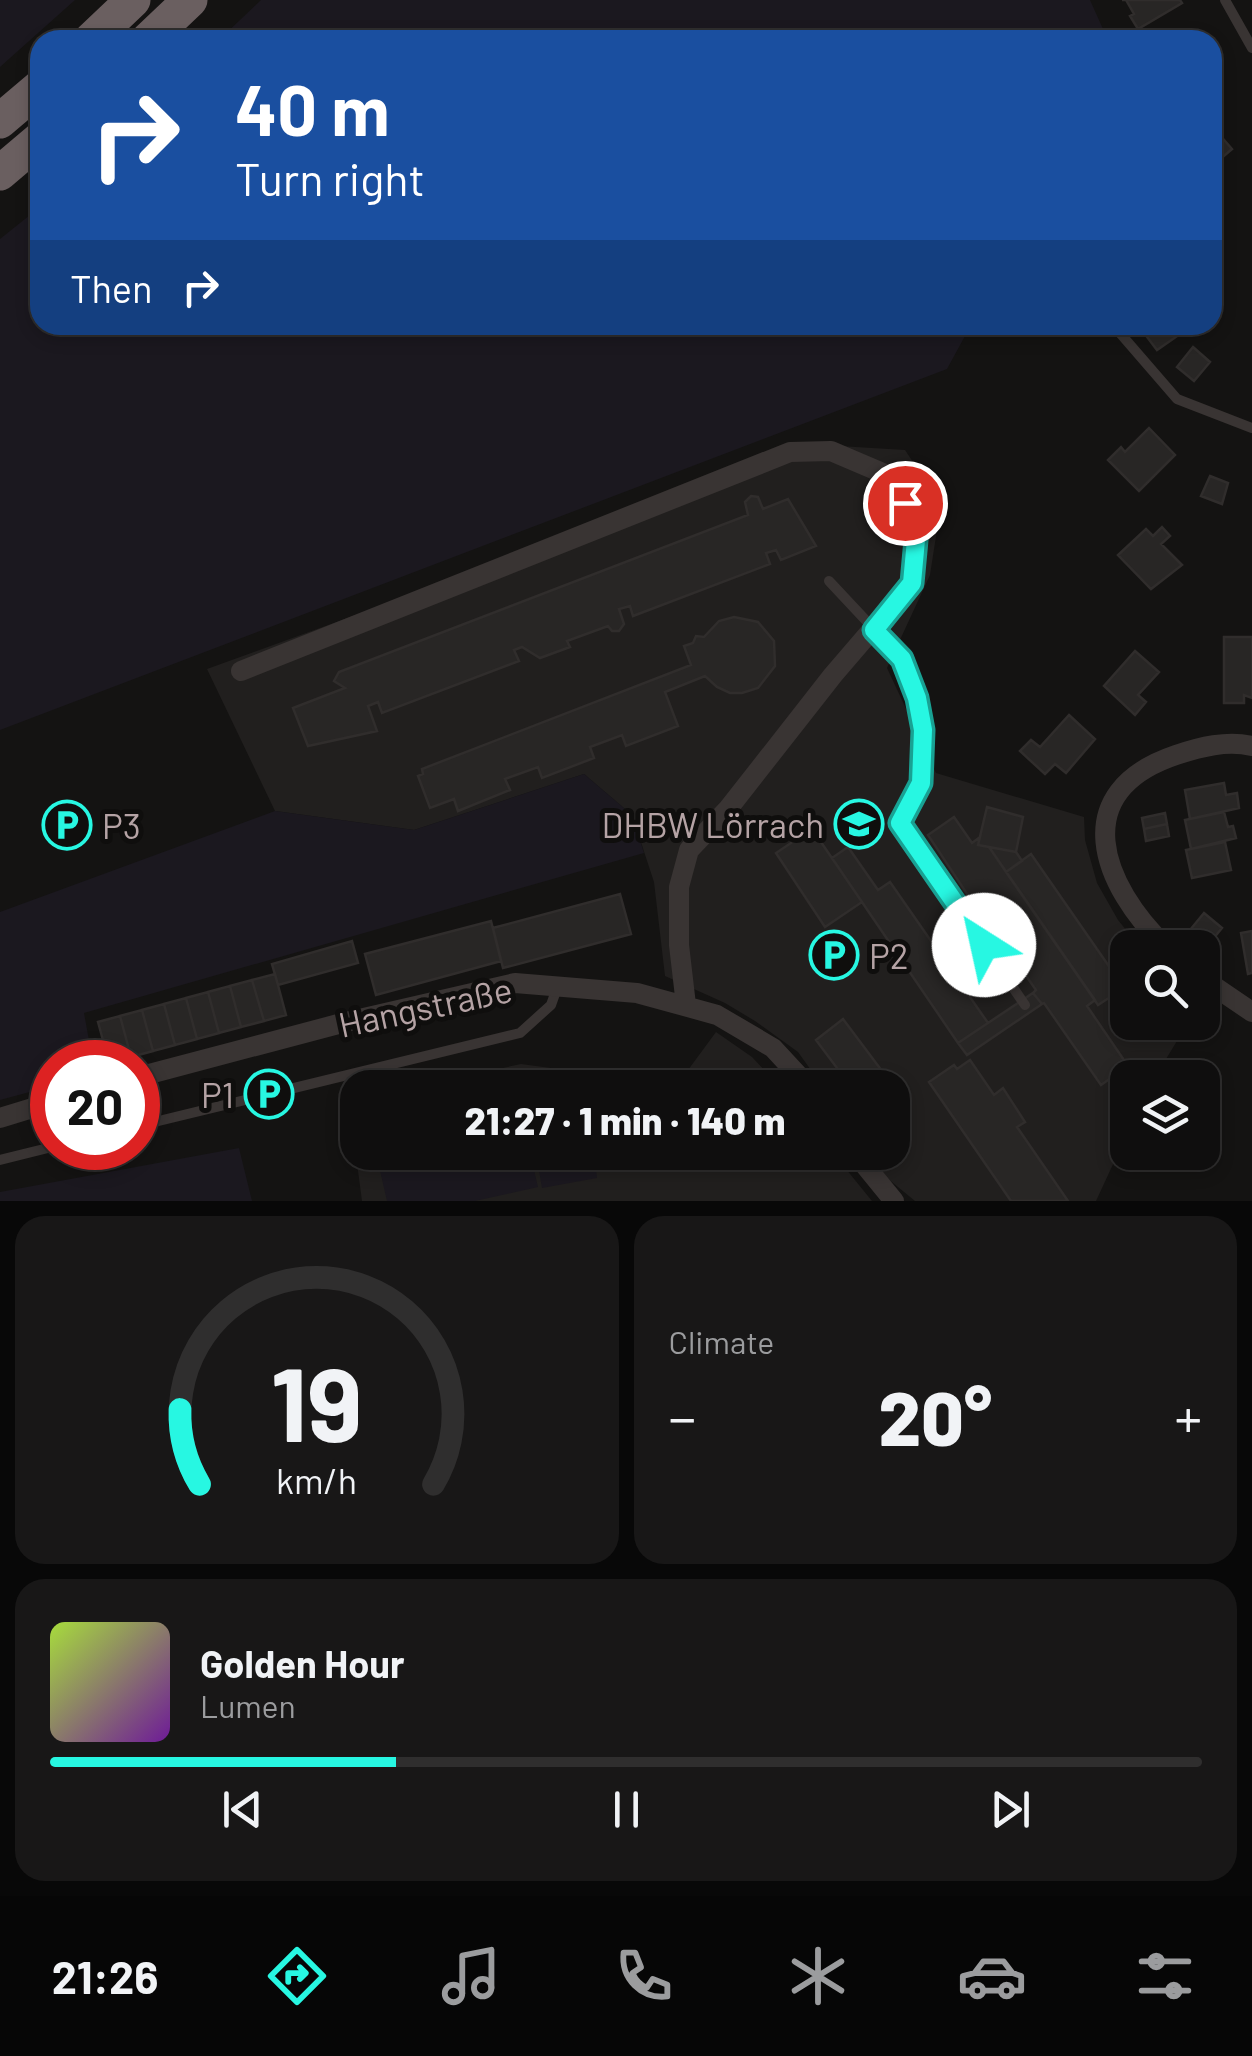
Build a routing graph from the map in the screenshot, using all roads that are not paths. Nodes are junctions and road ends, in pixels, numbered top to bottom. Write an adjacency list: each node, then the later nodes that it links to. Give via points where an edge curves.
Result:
1 (134, 0): 4 (highway)
2 (190, 0): 5 (highway)
3 (1225, 0): 6 (lane)
4 (102, 30)
5 (158, 30)
6 (1252, 48)
7 (30, 96): 8 (highway)
8 (0, 121)
9 (30, 147): 10 (highway)
10 (0, 173)
11 (1123, 335): 12 (lane, via 1177,399)
12 (1252, 428)
13 (830, 581): 14 (lane)
14 (874, 630): 15 (street, via 912,583 917,529 892,477 831,451 790,452); 20 (street, via 689,850 679,887); 21 (lane, via 902,659 923,730 921,783 900,823)
15 (241, 671)
16 (1252, 746): 17 (street, via 1202,746 1151,764 1126,780 1111,801 1104,819 1108,854)
17 (1148, 930)
18 (558, 986): 20 (street, Hangstraße); 24 (street, Hangstraße, via 515,983); 27 (lane, via 551,1005 520,1033)
19 (1220, 990): 22 (street)
20 (686, 1005): 23 (street, Hangstraße, via 773,1048)
21 (1025, 1006)
22 (1252, 1012)
23 (793, 1070)
24 (160, 1071)
25 (30, 1109): 26 (street)
26 (0, 1118)
27 (160, 1121)
28 (30, 1152): 29 (lane)
29 (0, 1160)
30 (869, 1170): 31 (street)
31 (894, 1201)

